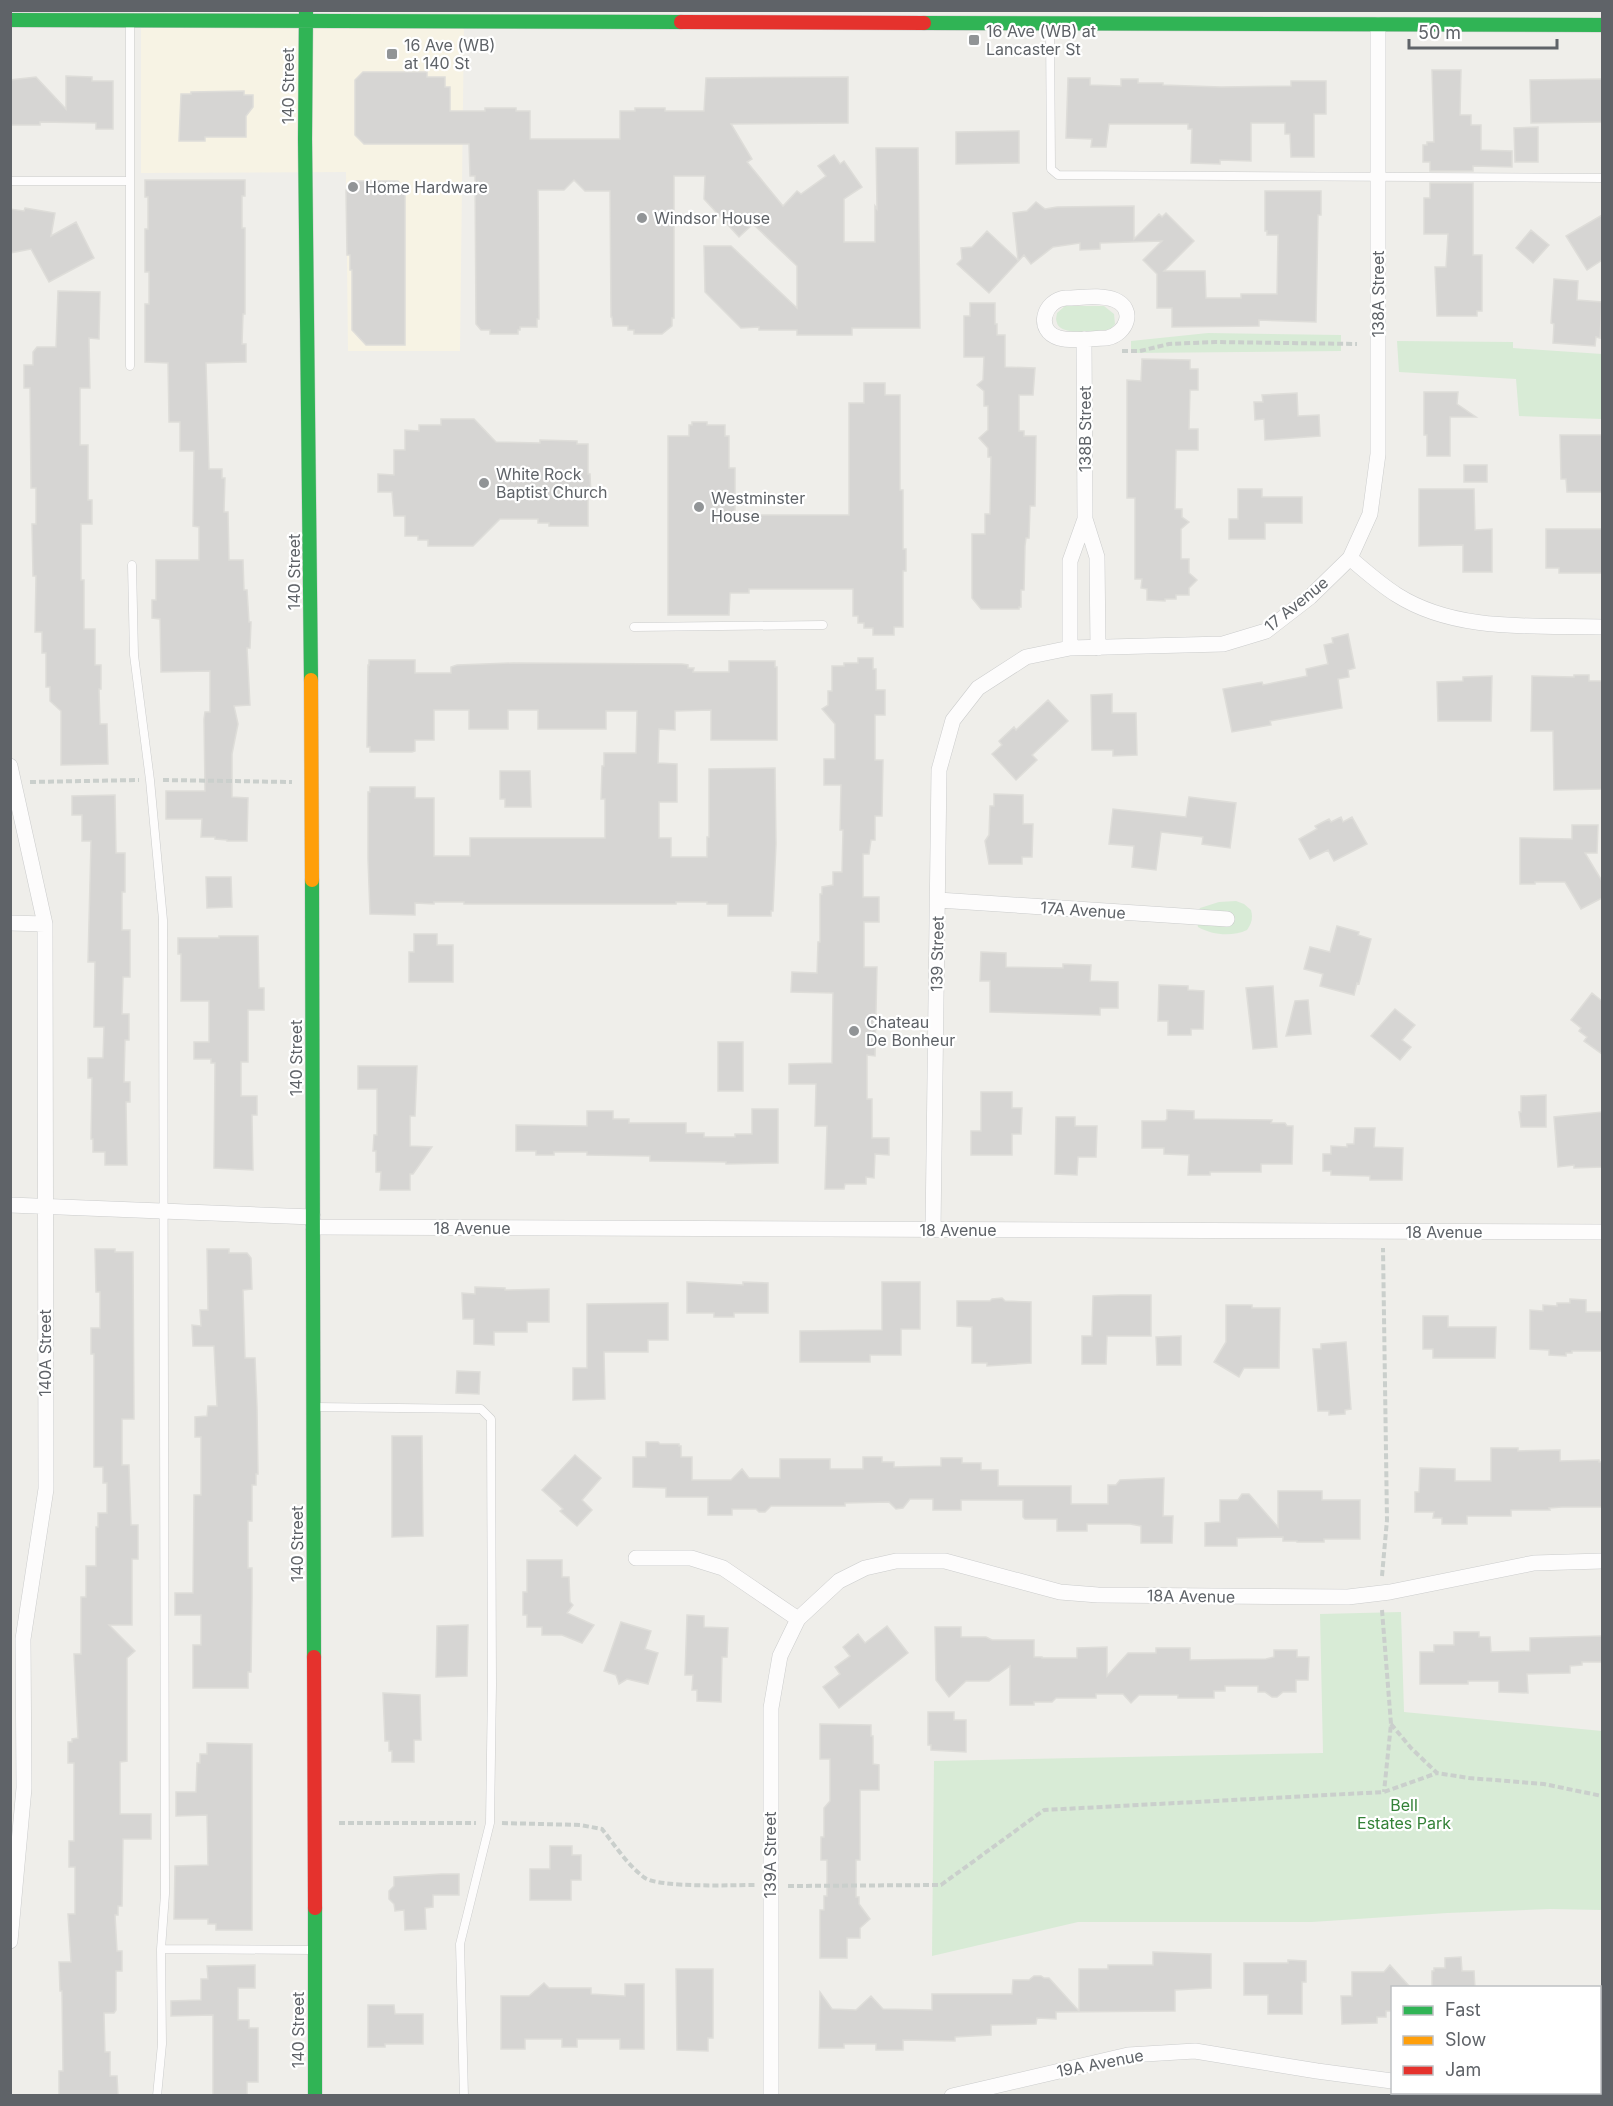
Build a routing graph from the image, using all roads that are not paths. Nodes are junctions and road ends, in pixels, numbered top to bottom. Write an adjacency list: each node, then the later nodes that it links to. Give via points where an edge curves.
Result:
1 (306, 16): 2 (main road); 6 (main road); 33 (main road, 140 Street)
2 (464, 16): 3 (main road)
3 (664, 16): 4 (main road)
4 (973, 16): 7 (main road)
5 (10, 20): 6 (main road)
6 (130, 20): 13 (lane)
7 (1050, 23): 8 (main road); 10 (lane, via 1051,169 1058,175)
8 (1378, 25): 9 (main road); 10 (street, 138A Street)
9 (1602, 25)
10 (1377, 176): 11 (lane); 17 (street, 138A Street, via 1378,454 1370,514)
11 (1602, 178)
12 (10, 181): 13 (lane)
13 (130, 181): 15 (lane)
14 (1084, 339): 14 (street, via 1120,333 1126,321 1120,303 1107,298 1066,298 1049,306 1044,318 1053,335); 16 (street, 138B Street)
15 (130, 366)
16 (1086, 519): 22 (street, 138B Street, via 1070,561); 23 (street, 138B Street, via 1097,557)
17 (1350, 558): 21 (street, via 1398,596 1434,612 1473,622); 23 (street, 17 Avenue, via 1310,597 1266,631 1223,644)
18 (132, 565): 32 (lane, via 134,655 163,920)
19 (823, 625): 20 (lane)
20 (634, 627)
21 (1602, 627)
22 (1070, 648): 23 (street, 17 Avenue); 24 (street, 17 Avenue, via 1026,657)
23 (1098, 648)
24 (978, 688): 26 (street, 139 Street, via 953,720 939,770)
25 (10, 766): 29 (street, 140A Street)
26 (938, 900): 27 (street, 17A Avenue); 34 (street, 139 Street)
27 (1227, 919)
28 (10, 923): 29 (street)
29 (45, 924): 31 (street, 140A Street)
30 (10, 1205): 31 (street, 18 Avenue)
31 (45, 1205): 32 (street, 18 Avenue); 40 (street, 140A Street, via 46,1489)
32 (165, 1210): 33 (street, 18 Avenue); 42 (lane, via 165,1894)
33 (313, 1222): 34 (street, 18 Avenue); 36 (main road, 140 Street)
34 (933, 1230): 35 (street, 18 Avenue)
35 (1602, 1232)
36 (314, 1407): 43 (main road, 140 Street); 47 (lane, via 481,1409 491,1419 490,1822 460,1944)
37 (636, 1558): 39 (street, via 691,1558 723,1568)
38 (1602, 1561): 39 (street, 18A Avenue, via 1534,1563 1348,1597 1060,1592 945,1562 896,1561 865,1568 839,1581)
39 (798, 1619): 48 (street, 139A Street, via 780,1656 771,1708)
40 (17, 1639): 41 (street, 140A Street, via 24,1788)
41 (10, 1941)
42 (161, 1948): 43 (lane); 45 (lane, via 162,2044)
43 (315, 1950): 46 (main road, 140 Street)
44 (1391, 2080): 49 (street, 19A Avenue, via 1195,2051 1128,2055)
45 (157, 2096)
46 (315, 2096)
47 (464, 2096)
48 (771, 2096)
49 (952, 2096)

